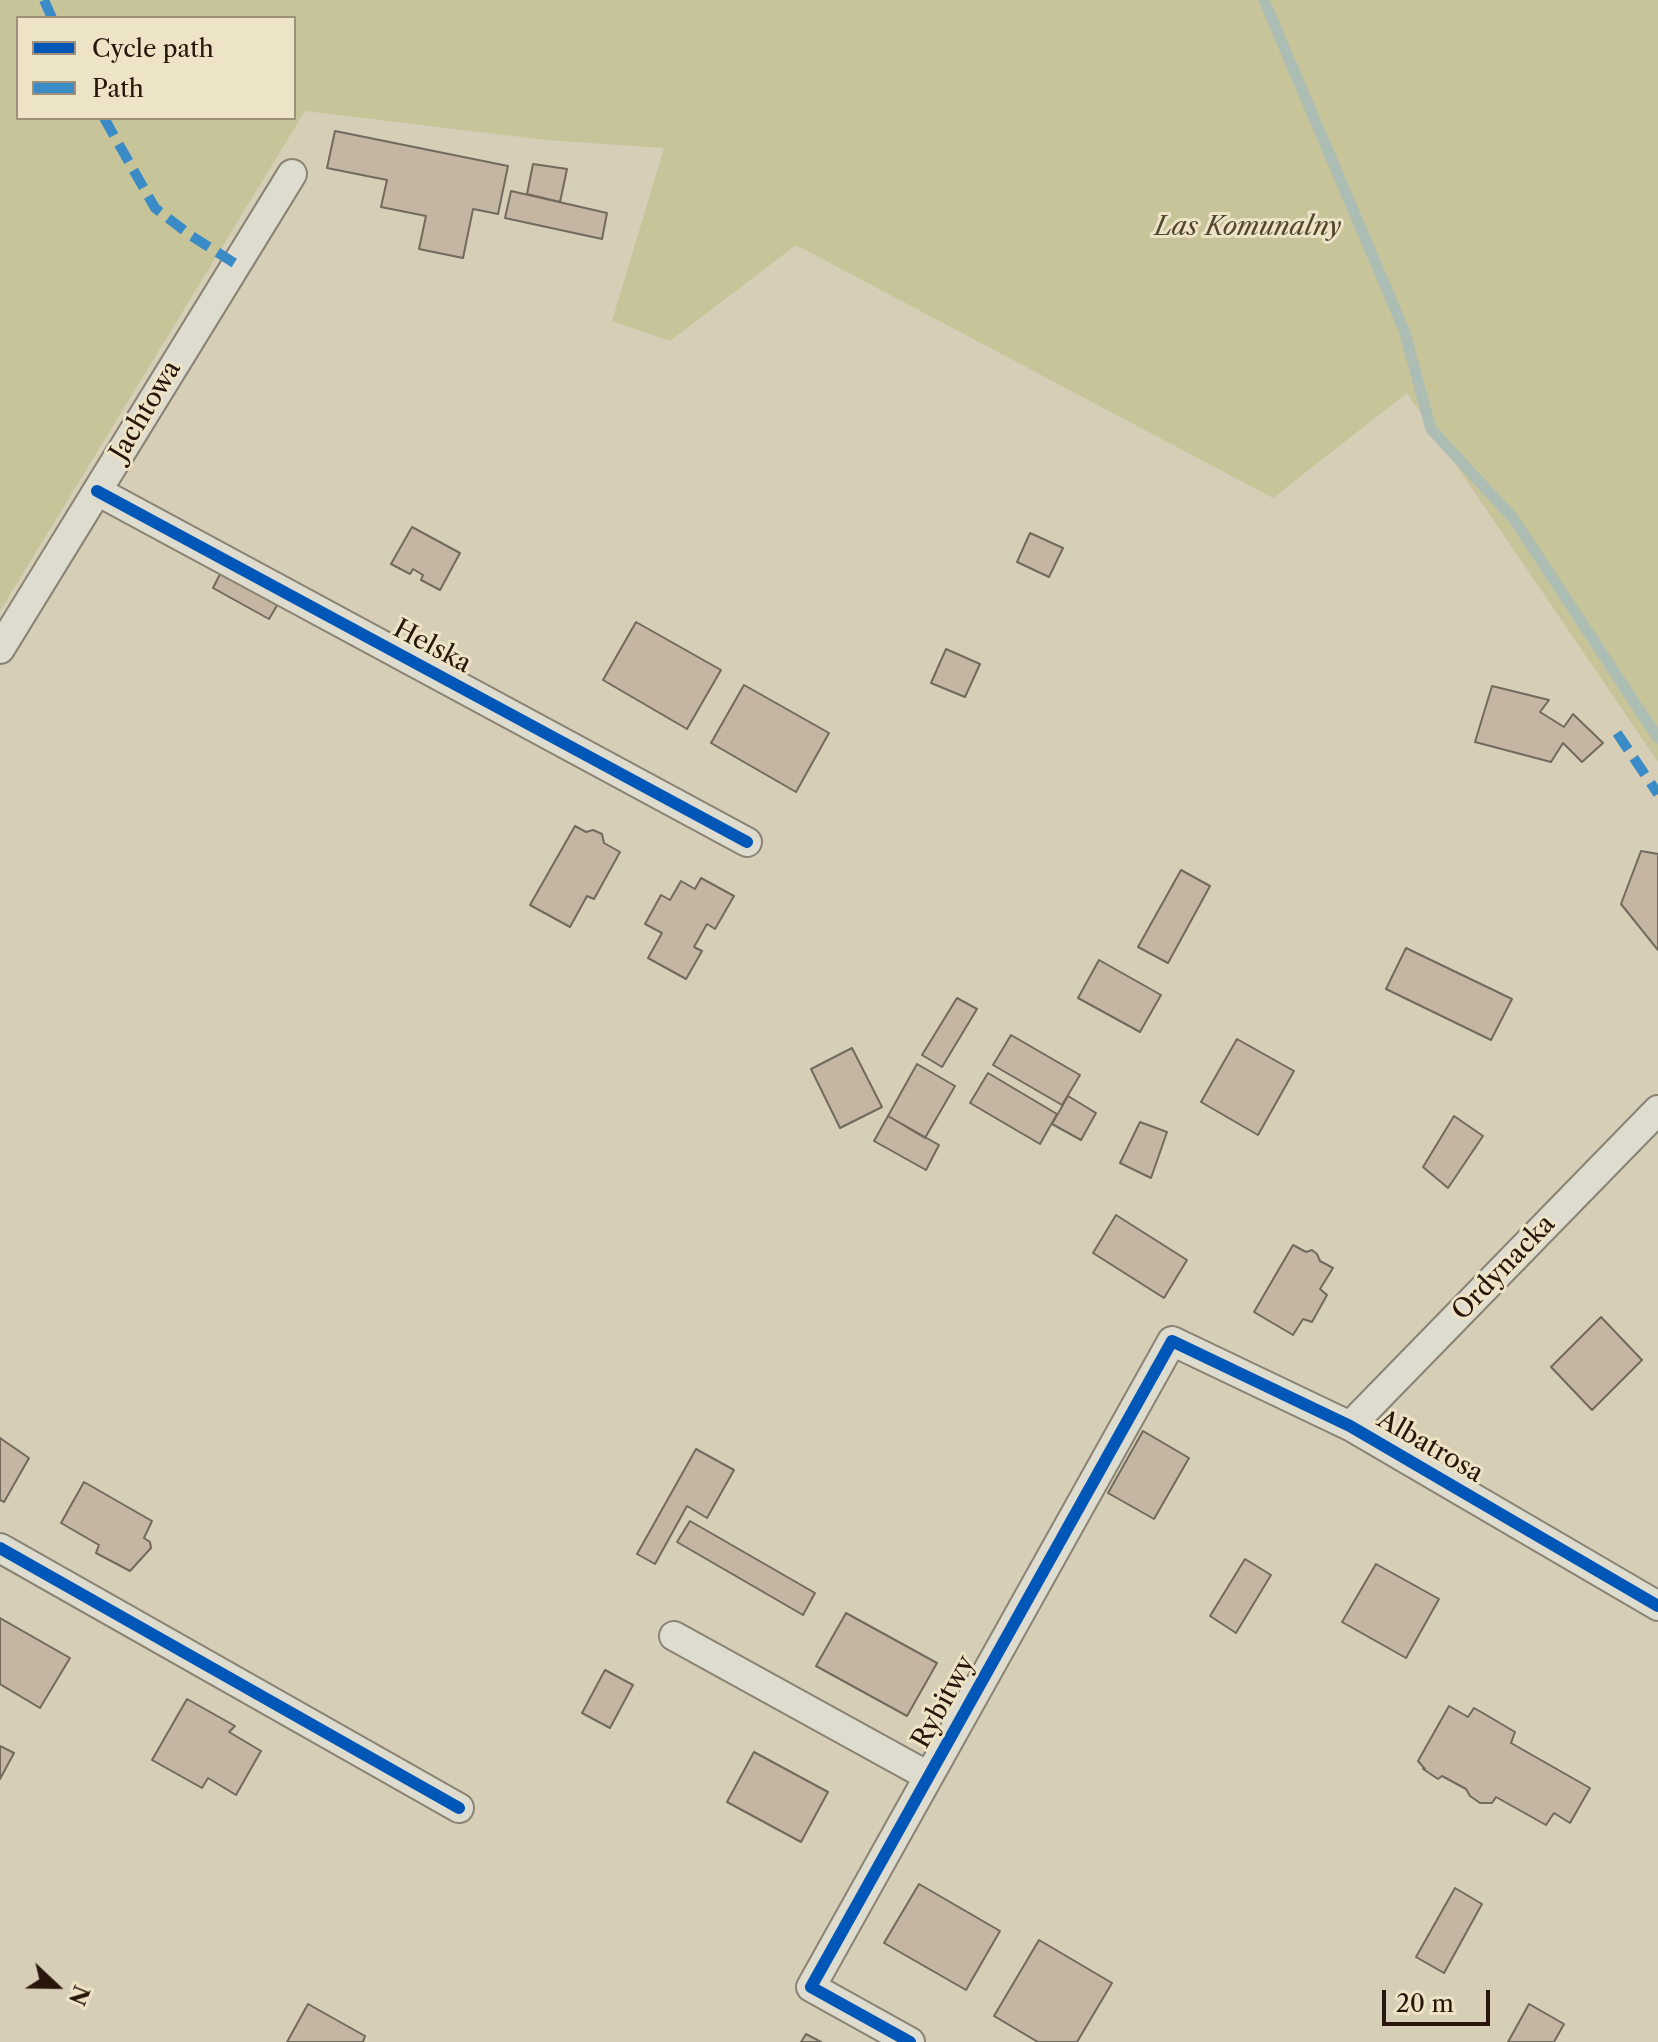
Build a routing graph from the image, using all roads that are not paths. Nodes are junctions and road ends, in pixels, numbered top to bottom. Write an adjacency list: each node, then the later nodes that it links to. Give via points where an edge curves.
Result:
1 (292, 174): 2 (street, Jachtowa)
2 (97, 491): 3 (street, Jachtowa); 4 (street, Helska)
3 (0, 649)
4 (747, 842)
5 (1658, 1110): 7 (street, Ordynacka)
6 (1172, 1341): 7 (street, Albatrosa); 11 (street, Rybitwy)
7 (1350, 1426): 9 (street, Albatrosa)
8 (0, 1548): 12 (street)
9 (1658, 1606)
10 (674, 1636): 11 (street, Rybitwy)
11 (928, 1776): 13 (street, Rybitwy, via 811,1987)
12 (459, 1808)
13 (910, 2042)

